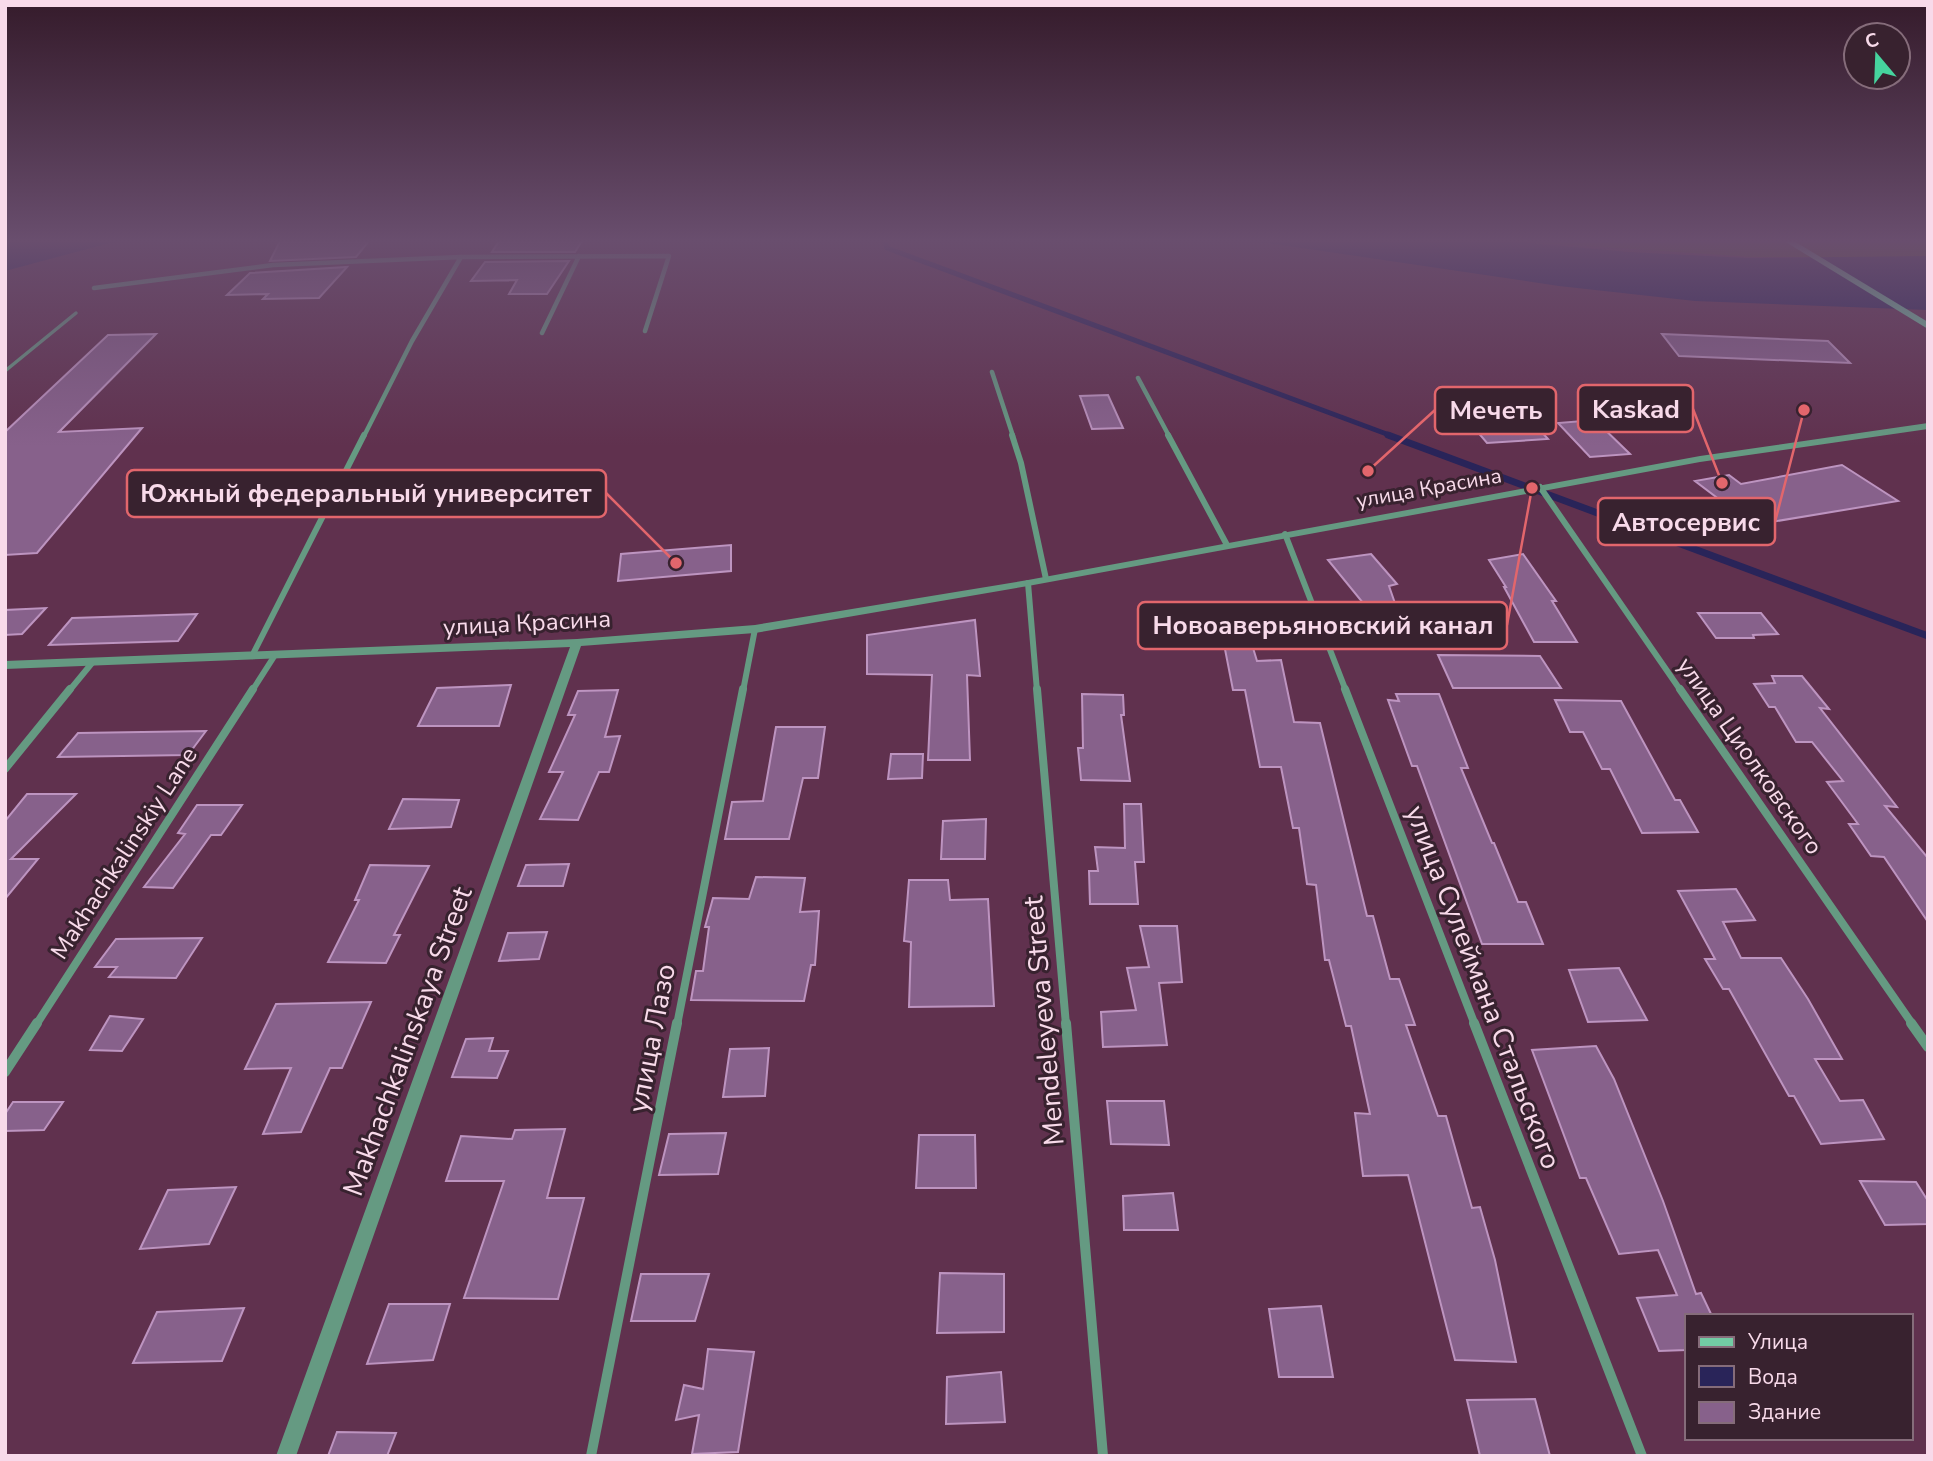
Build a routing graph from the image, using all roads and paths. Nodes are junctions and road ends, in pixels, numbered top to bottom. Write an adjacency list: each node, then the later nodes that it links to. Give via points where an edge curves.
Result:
1 (431, 309): 21 (street)
2 (553, 309): 8 (street)
3 (652, 309): 7 (street)
4 (1900, 309): 6 (main road)
5 (76, 313): 9 (lane)
6 (1928, 326)
7 (645, 331)
8 (542, 333)
9 (5, 371)
10 (992, 372): 16 (street, via 1021,463)
11 (1138, 378): 15 (street)
12 (1928, 426): 13 (street, улица Красина)
13 (1540, 487): 14 (street, улица Красина); 25 (street, улица Циолковского)
14 (1285, 534): 15 (street, улица Красина); 30 (street, улица Сулеймана Стальского)
15 (1227, 545): 16 (street, улица Красина)
16 (1046, 579): 17 (street, улица Красина)
17 (1028, 583): 18 (street, улица Красина); 29 (street, Mendeleyeva Street)
18 (755, 629): 19 (street, улица Красина); 28 (street, улица Лазо)
19 (577, 643): 20 (street, улица Красина); 27 (street, Makhachkalinskaya Street)
20 (275, 655): 21 (street, улица Красина); 26 (street, Makhachkalinskiy Lane)
21 (252, 656): 22 (street, улица Красина)
22 (92, 663): 23 (street, улица Красина); 24 (street)
23 (5, 665)
24 (5, 769)
25 (1928, 1047)
26 (5, 1072)
27 (286, 1456)
28 (591, 1456)
29 (1103, 1456)
30 (1642, 1456)

